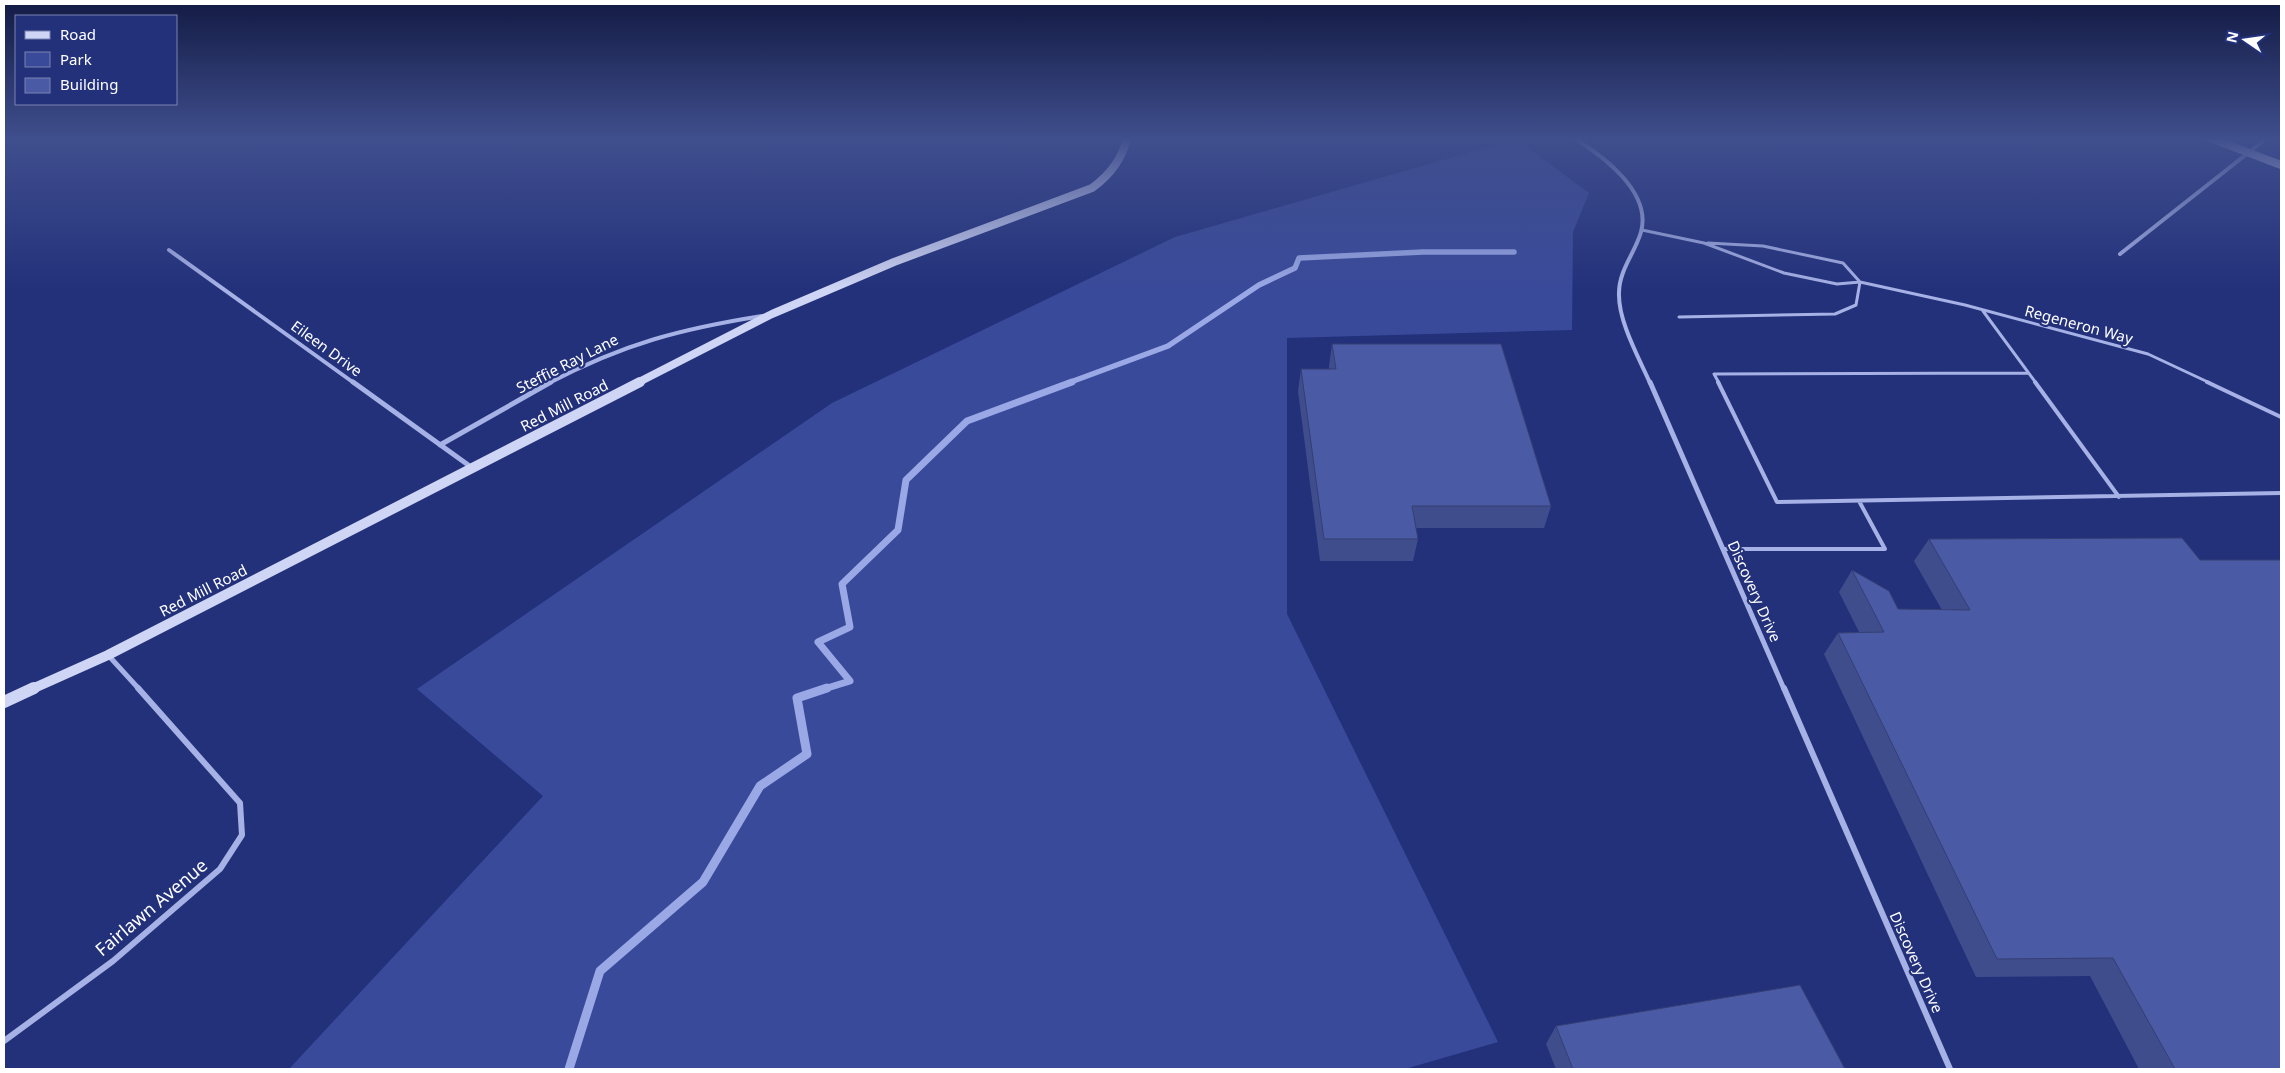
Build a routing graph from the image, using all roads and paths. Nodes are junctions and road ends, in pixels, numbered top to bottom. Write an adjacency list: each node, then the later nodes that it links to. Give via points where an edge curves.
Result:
1 (1092, 188): 10 (street, Red Mill Road, via 894,262)
2 (1630, 188): 4 (street, via 1641,212)
3 (2205, 188): 7 (street)
4 (1642, 230): 5 (lane, Regeneron Way); 19 (street, Discovery Drive, via 1620,279 1619,300 1633,344)
5 (1704, 243): 8 (lane, Regeneron Way, via 1784,273 1837,284); 8 (lane, Regeneron Way, via 1763,246 1843,263)
6 (169, 250): 14 (street, Eileen Drive)
7 (2120, 254)
8 (1860, 282): 9 (lane, Regeneron Way); 11 (lane, via 1856,304 1835,314)
9 (1982, 310): 12 (lane); 13 (lane, Regeneron Way, via 2148,354)
10 (772, 314): 14 (street, Steffie Ray Lane, via 684,329 618,350 578,368); 15 (street, Red Mill Road)
11 (1679, 317)
12 (2028, 373): 17 (lane); 18 (lane, via 1714,374 1777,502)
13 (2281, 417)
14 (440, 445): 15 (street, Eileen Drive)
15 (471, 467): 20 (street, Red Mill Road)
16 (2281, 493): 17 (lane)
17 (2119, 497): 18 (lane)
18 (1859, 501): 19 (lane, via 1885,549)
19 (1723, 549): 23 (street, Discovery Drive)
20 (108, 654): 21 (street, Red Mill Road); 22 (street, Fairlawn Avenue, via 240,804 242,835 220,869 113,961)
21 (4, 702)
22 (4, 1041)
23 (1950, 1069)

